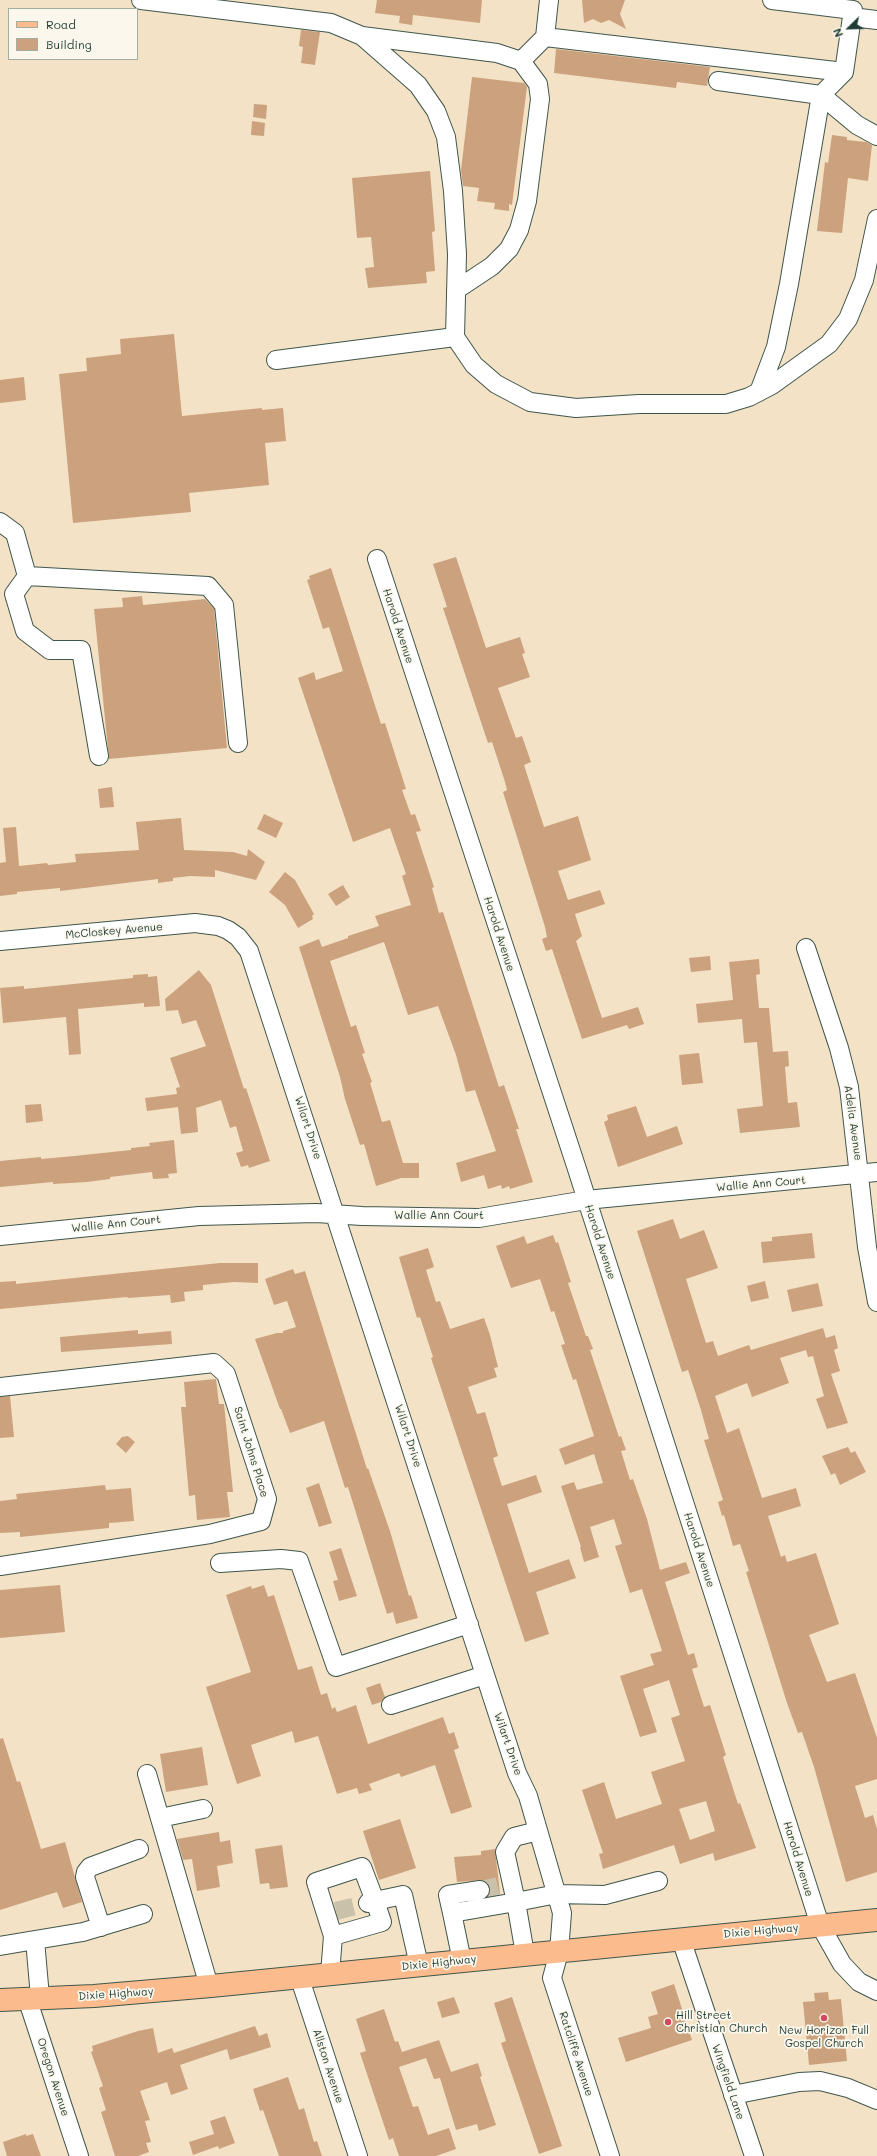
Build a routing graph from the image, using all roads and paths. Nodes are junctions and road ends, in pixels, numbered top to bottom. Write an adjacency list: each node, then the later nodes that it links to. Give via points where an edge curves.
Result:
1 (141, 0): 6 (street, via 331,23)
2 (549, 0): 7 (street)
3 (772, 0): 4 (street, via 853,10)
4 (852, 17): 5 (street); 9 (street)
5 (877, 20)
6 (362, 36): 8 (street, via 497,52); 14 (street, via 418,85 436,111 446,137 453,191 457,254)
7 (545, 37): 8 (street); 9 (street)
8 (521, 61): 14 (street, via 538,84 540,100 528,201 519,230 509,249 492,266)
9 (844, 72): 11 (street)
10 (718, 81): 11 (street)
11 (821, 95): 12 (street, via 857,125); 17 (street, via 776,347)
12 (877, 136)
13 (877, 219): 17 (street, via 864,280 848,318 829,344)
14 (456, 290): 15 (street)
15 (455, 337): 16 (street); 17 (street, via 474,365 496,384 530,402 576,408 639,404 726,404)
16 (276, 360)
17 (759, 392)
18 (0, 522): 20 (street, via 15,533)
19 (376, 560): 27 (street, Harold Avenue)
20 (27, 576): 21 (street, via 208,586 224,605); 22 (street, via 14,594 25,631 50,650 81,650)
21 (238, 743)
22 (99, 756)
23 (228, 930): 24 (street, McCloskey Avenue, via 195,923); 28 (street, Wilart Drive, via 238,937 249,951)
24 (0, 941)
25 (806, 948): 26 (street, Adelia Avenue, via 839,1048)
26 (868, 1173): 27 (street, Wallie Ann Court); 30 (street, Adelia Avenue, via 867,1247)
27 (586, 1200): 28 (street, Wallie Ann Court, via 479,1218); 50 (street, Harold Avenue)
28 (336, 1214): 29 (street, Wallie Ann Court, via 199,1216); 34 (street, Wilart Drive)
29 (0, 1236)
30 (877, 1302)
31 (0, 1387): 33 (street, Saint Johns Place, via 214,1363 226,1374 267,1499 261,1522 210,1534)
32 (220, 1563): 34 (street, via 281,1559 299,1562 336,1667)
33 (0, 1566)
34 (469, 1624): 35 (street, Wilart Drive)
35 (485, 1675): 36 (street); 40 (street, Wilart Drive)
36 (392, 1705)
37 (147, 1774): 39 (street)
38 (203, 1809): 39 (street)
39 (160, 1818): 62 (street)
40 (538, 1830): 44 (street, Wilart Drive); 46 (street, via 514,1837 505,1852 506,1885)
41 (139, 1849): 51 (street, via 90,1867 86,1872 85,1877)
42 (658, 1881): 44 (street, via 605,1895)
43 (480, 1890): 47 (street, via 448,1895)
44 (557, 1894): 46 (street); 56 (street, Wilart Drive, via 562,1913)
45 (372, 1902): 52 (street, via 382,1922); 52 (street, via 362,1867 316,1882 331,1912); 59 (street, via 403,1896)
46 (516, 1902): 47 (street); 57 (street)
47 (452, 1913): 58 (street)
48 (143, 1914): 51 (street)
49 (877, 1920): 50 (main road, Dixie Highway)
50 (820, 1925): 53 (main road, Dixie Highway); 63 (street, Harold Avenue, via 842,1964 859,1982)
51 (101, 1927): 54 (street)
52 (333, 1936): 60 (street)
53 (681, 1939): 56 (main road, Dixie Highway); 66 (street, Wingfield Lane)
54 (35, 1940): 55 (street); 64 (street, Oregon Avenue)
55 (0, 1946)
56 (559, 1952): 57 (main road, Dixie Highway); 70 (street, Ratcliffe Avenue, via 552,1978)
57 (525, 1954): 58 (main road, Dixie Highway)
58 (462, 1960): 59 (main road, Dixie Highway)
59 (419, 1965): 60 (main road, Dixie Highway)
60 (330, 1974): 61 (main road, Dixie Highway)
61 (299, 1976): 62 (main road, Dixie Highway); 69 (street, Allston Avenue)
62 (209, 1986): 64 (main road, Dixie Highway, via 94,1996)
63 (877, 1991)
64 (33, 1998): 65 (main road, Dixie Highway); 68 (street, Oregon Avenue)
65 (0, 2000)
66 (733, 2095): 67 (street, via 800,2082 820,2081 848,2088); 71 (street, Wingfield Lane)
67 (877, 2100)
68 (79, 2156)
69 (358, 2156)
70 (610, 2156)
71 (754, 2156)

